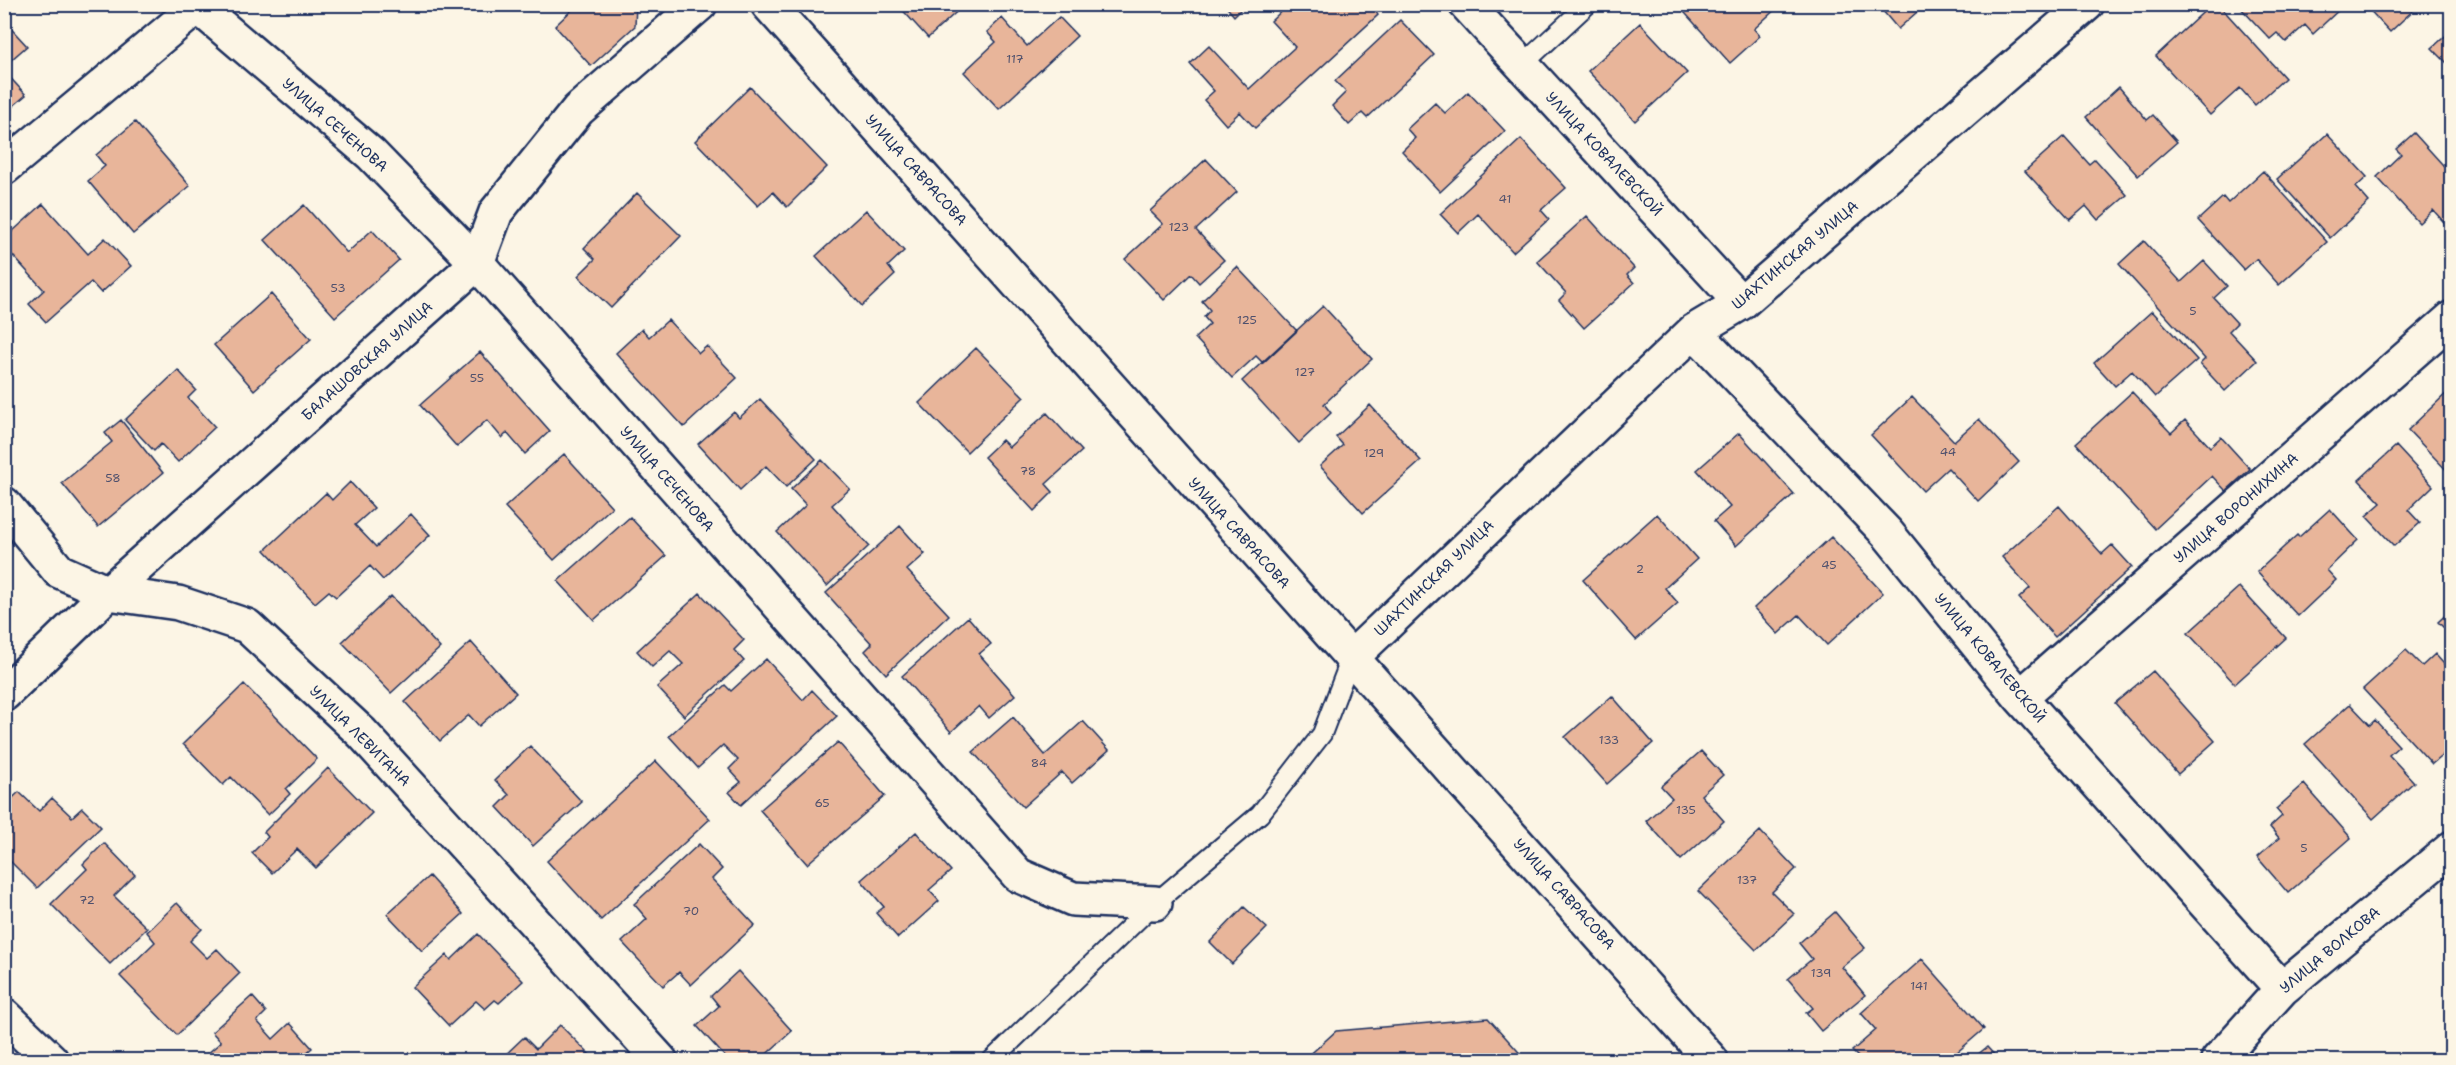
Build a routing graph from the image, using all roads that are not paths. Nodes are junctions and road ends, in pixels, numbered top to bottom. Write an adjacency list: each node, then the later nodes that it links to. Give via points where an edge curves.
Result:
1 (700, 4): 9 (street, БАЛАШОВСКАЯ УЛИЦА, via 578,110 496,212)
2 (768, 4): 15 (street, УЛИЦА САВРАСОВА)
3 (1466, 4): 7 (street, УЛИЦА КОВАЛЕВСКОЙ)
4 (1588, 4): 7 (lane)
5 (2087, 4): 10 (street, ШАХТИНСКАЯ УЛИЦА)
6 (196, 6): 8 (street); 9 (street, УЛИЦА СЕЧЕНОВА, via 371,154)
7 (1522, 65): 10 (street, УЛИЦА КОВАЛЕВСКОЙ)
8 (4, 168)
9 (477, 263): 14 (street, БАЛАШОВСКАЯ УЛИЦА); 19 (street, УЛИЦА СЕЧЕНОВА, via 1018,875 1073,899)
10 (1741, 303): 12 (street, ШАХТИНСКАЯ УЛИЦА)
11 (2451, 318): 17 (street, УЛИЦА ВОРОНИХИНА)
12 (1694, 331): 15 (street, ШАХТИНСКАЯ УЛИЦА); 17 (street, УЛИЦА КОВАЛЕВСКОЙ, via 1887,533)
13 (4, 504): 14 (street, УЛИЦА ЛЕВИТАНА, via 59,571)
14 (108, 593): 16 (street, БАЛАШОВСКАЯ УЛИЦА); 23 (street, УЛИЦА ЛЕВИТАНА, via 178,603 247,626 362,734)
15 (1351, 658): 19 (lane, via 1322,734 1260,814); 25 (street, УЛИЦА САВРАСОВА)
16 (4, 694)
17 (2020, 697): 20 (street, УЛИЦА КОВАЛЕВСКОЙ)
18 (2451, 848): 20 (street, УЛИЦА ВОЛКОВА)
19 (1155, 903): 24 (lane)
20 (2282, 989): 26 (street, УЛИЦА ВОЛКОВА)
21 (4, 1015): 22 (street)
22 (51, 1060)
23 (660, 1060)
24 (992, 1060)
25 (1711, 1060)
26 (2218, 1060)

